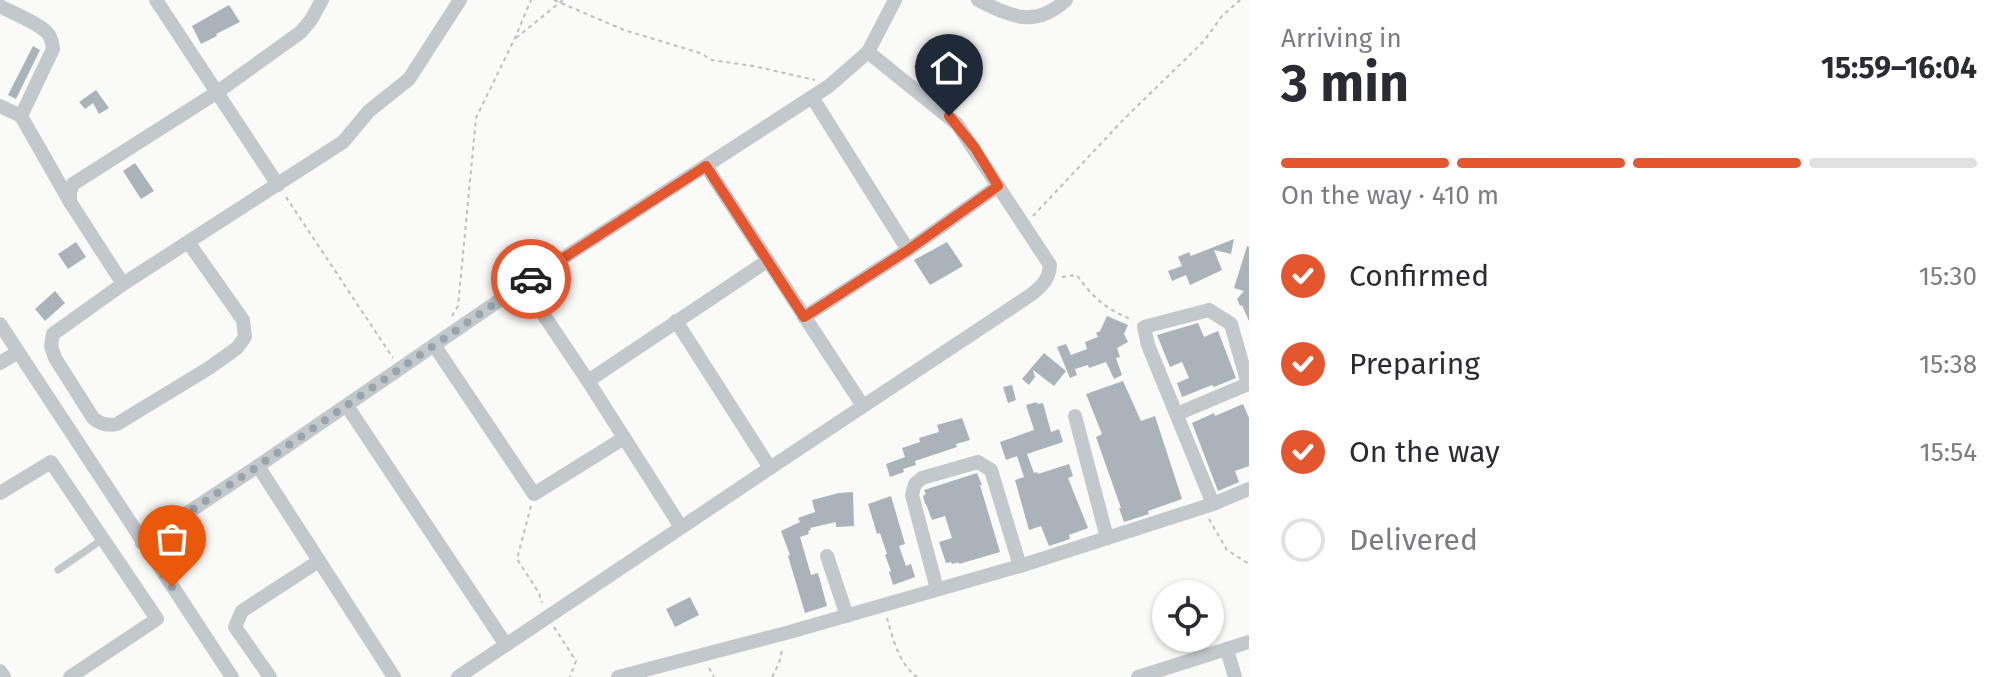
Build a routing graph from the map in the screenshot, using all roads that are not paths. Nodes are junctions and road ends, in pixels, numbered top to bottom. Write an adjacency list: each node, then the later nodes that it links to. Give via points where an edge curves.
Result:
1 (157, 0): 9 (street)
2 (322, 0): 9 (street, via 301,32)
3 (460, 0): 14 (street, via 409,79 369,111 343,142)
4 (895, 0): 8 (street)
5 (978, 0): 6 (street, via 1025,18 1050,12)
6 (1066, 0)
7 (0, 6): 12 (street, via 51,38 53,49)
8 (868, 52): 10 (street); 15 (street, via 949,116)
9 (216, 93): 14 (street); 16 (street, via 73,184)
10 (812, 97): 13 (street); 18 (street)
11 (0, 106): 12 (street)
12 (21, 116): 16 (street)
13 (706, 166): 19 (street); 21 (street)
14 (278, 185): 17 (street)
15 (998, 186): 18 (street); 30 (street, via 1050,265 1045,284)
16 (70, 202): 20 (street)
17 (188, 242): 20 (street); 20 (street, via 243,320 245,337 209,368 108,425 93,418 55,358 51,340)
18 (908, 250): 22 (street)
19 (767, 261): 22 (street); 23 (street)
20 (123, 284)
21 (523, 284): 25 (street); 28 (street)
22 (804, 317): 30 (street)
23 (676, 321): 28 (street); 35 (street)
24 (0, 324): 26 (street)
25 (434, 345): 29 (street); 33 (street, via 534,494)
26 (18, 352): 27 (street); 42 (street)
27 (0, 363)
28 (588, 381): 33 (street)
29 (347, 406): 34 (street); 50 (street)
30 (863, 406): 35 (street)
31 (1177, 414): 31 (street, via 1144,327 1209,310 1231,324 1248,384); 38 (street)
32 (1075, 416): 40 (street)
33 (624, 438): 39 (street)
34 (258, 466): 42 (street); 44 (street)
35 (770, 468): 39 (street)
36 (1249, 489): 38 (street)
37 (0, 493): 41 (street, via 51,462)
38 (1208, 506): 40 (street)
39 (681, 527): 50 (street)
40 (1107, 538): 45 (street)
41 (103, 539): 46 (lane); 54 (street, via 157,619)
42 (142, 543): 55 (street)
43 (827, 556): 48 (street)
44 (319, 561): 56 (street, via 242,611 235,627); 57 (street)
45 (1020, 566): 47 (street); 47 (street, via 991,470 978,462 915,484 912,495)
46 (58, 570)
47 (937, 589): 48 (street)
48 (847, 616): 59 (street)
49 (1249, 642): 51 (street)
50 (506, 645): 58 (street)
51 (1227, 650): 60 (street); 61 (street)
52 (0, 671): 53 (street)
53 (4, 677)
54 (70, 677)
55 (232, 677)
56 (270, 677)
57 (394, 677)
58 (458, 677)
59 (618, 677)
60 (1138, 677)
61 (1235, 677)

